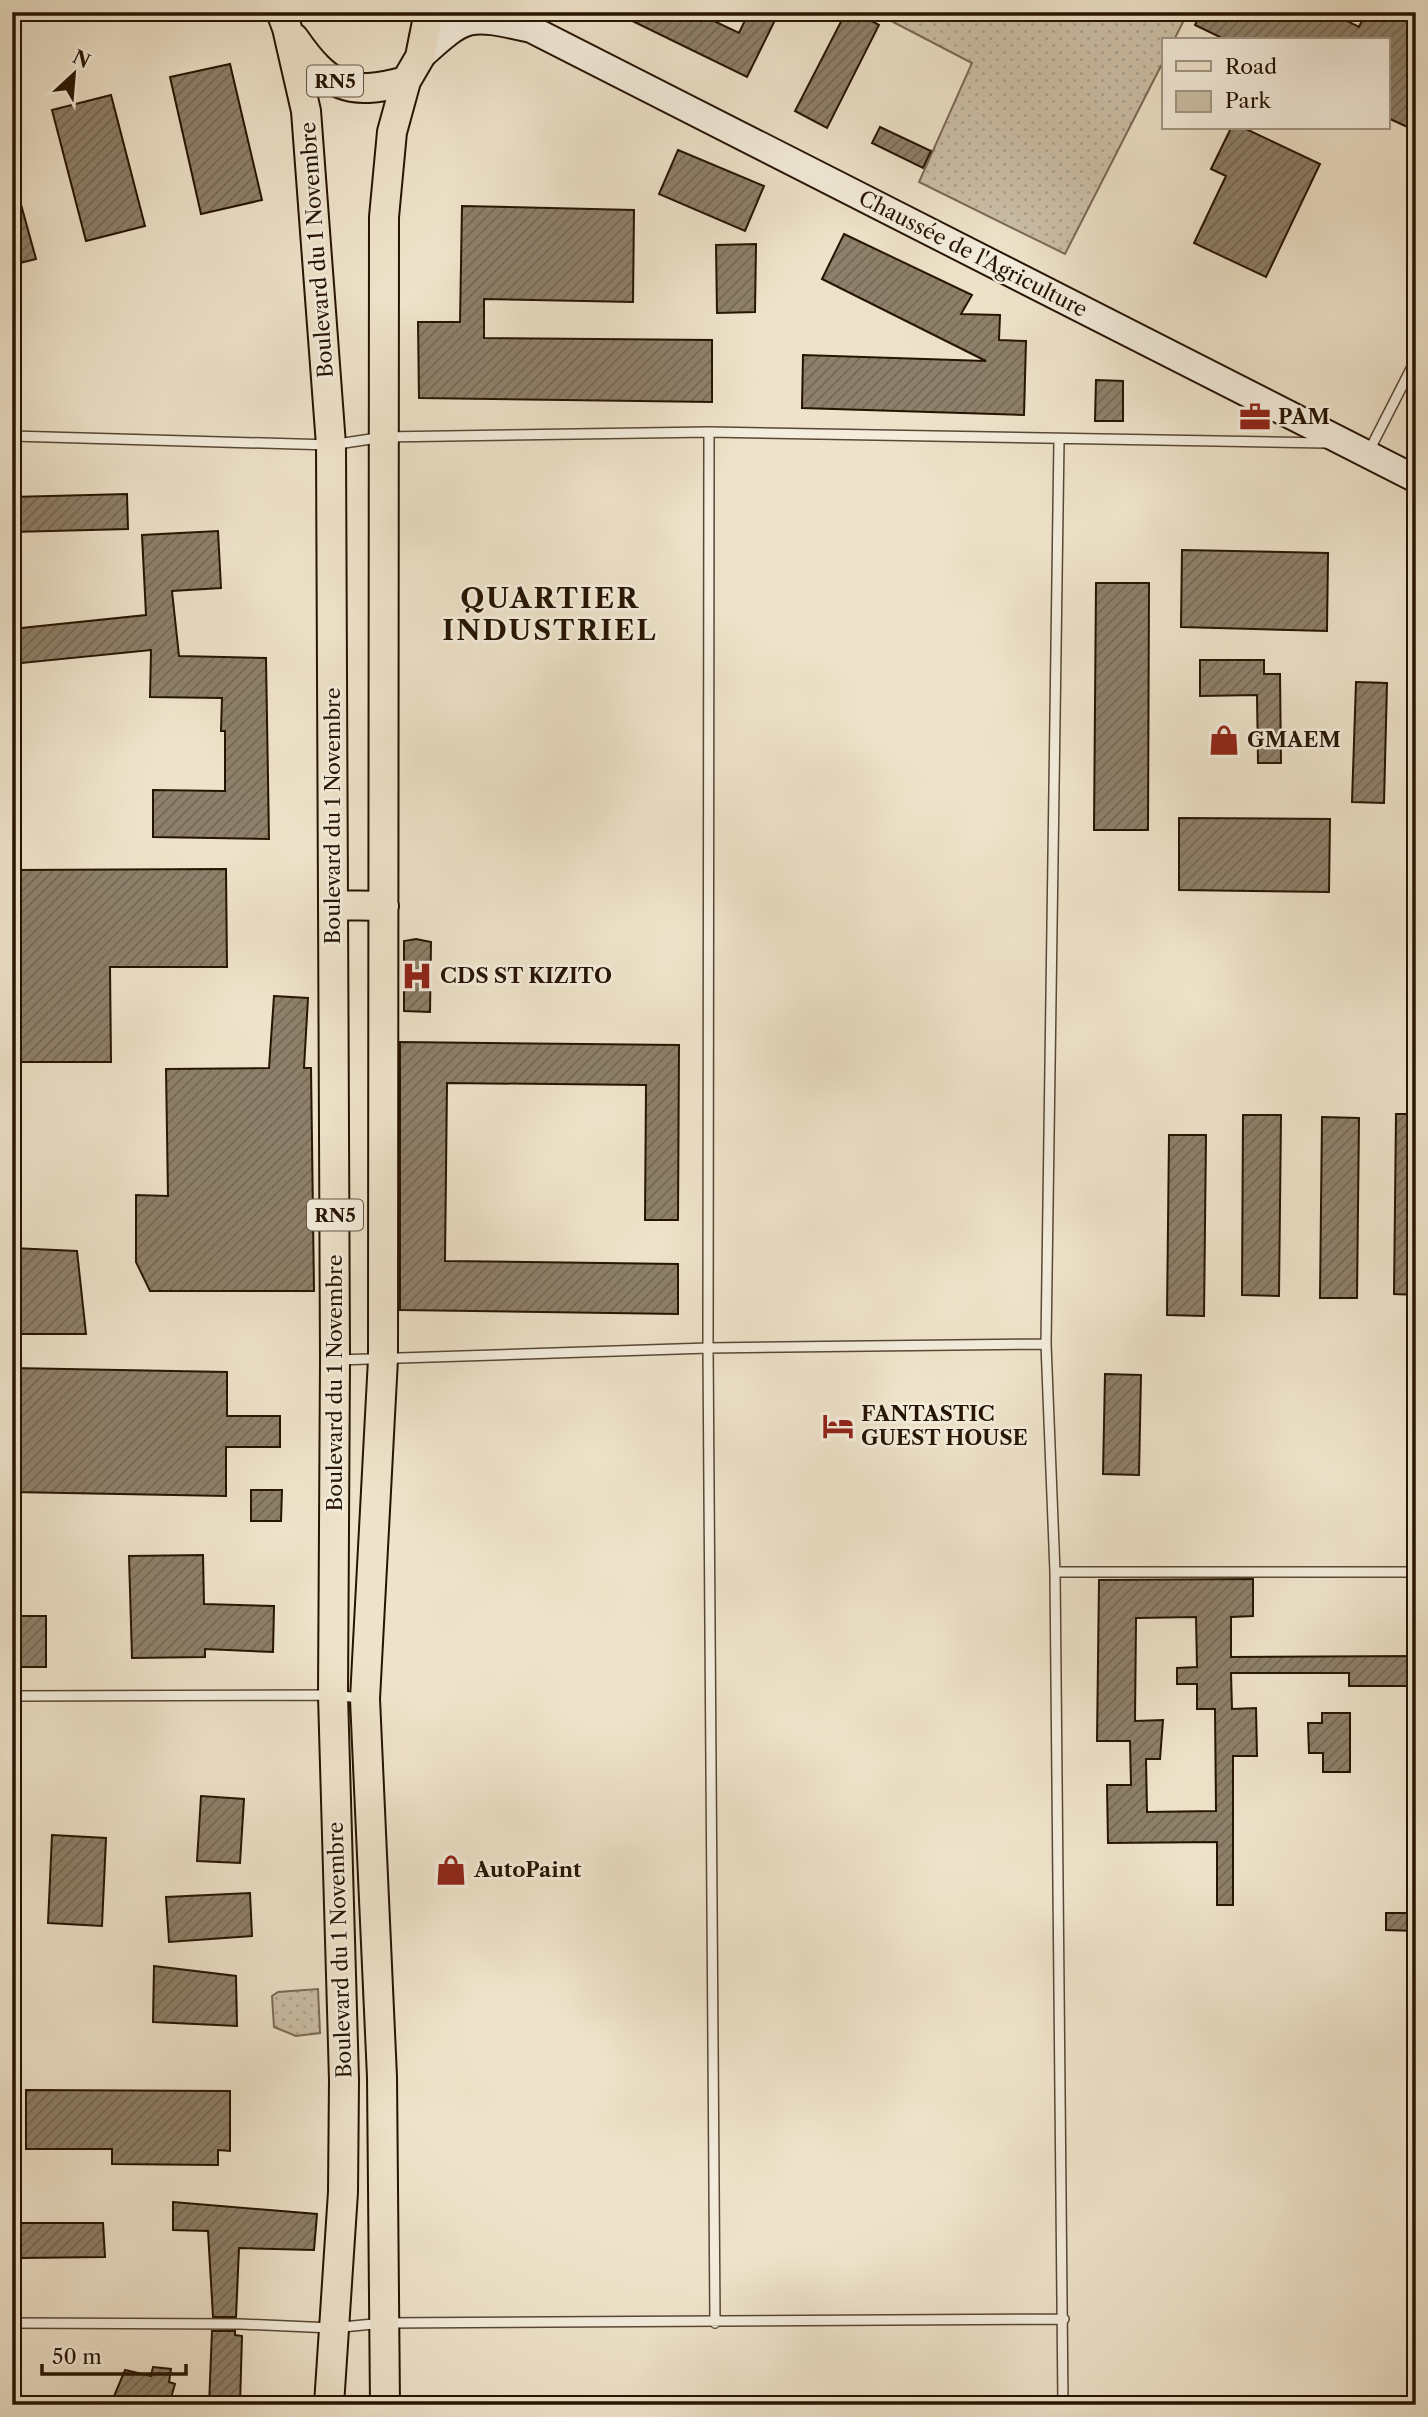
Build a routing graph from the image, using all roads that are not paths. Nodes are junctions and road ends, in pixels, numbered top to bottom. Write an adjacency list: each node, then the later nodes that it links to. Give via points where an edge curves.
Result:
1 (429, 12): 4 (main road, Boulevard du 1 Novembre / RN5)
2 (284, 20): 4 (main road, Boulevard du 1 Novembre / RN5, via 316,68 351,88 378,89); 10 (main road, Boulevard du 1 Novembre / RN5, via 306,111)
3 (523, 21): 4 (street, Chaussée de l'Agriculture, via 472,19 454,26); 11 (street, Chaussée de l'Agriculture)
4 (413, 69): 8 (main road, Boulevard du 1 Novembre / RN5, via 392,132 387,169)
5 (1416, 359): 11 (lane)
6 (709, 432): 8 (lane); 9 (lane); 16 (lane)
7 (12, 436): 10 (lane)
8 (384, 437): 10 (lane); 14 (main road, Boulevard du 1 Novembre / RN5)
9 (1059, 440): 11 (lane); 15 (lane)
10 (331, 444): 13 (main road, Boulevard du 1 Novembre / RN5)
11 (1357, 448): 12 (street, Chaussée de l'Agriculture)
12 (1416, 479)
13 (334, 905): 14 (main road); 18 (main road, Boulevard du 1 Novembre / RN5)
14 (384, 906): 17 (main road, Boulevard du 1 Novembre / RN5)
15 (1046, 1344): 16 (lane); 19 (lane)
16 (708, 1348): 17 (lane); 29 (lane)
17 (383, 1359): 18 (lane); 23 (main road, Boulevard du 1 Novembre / RN5)
18 (335, 1360): 21 (main road, Boulevard du 1 Novembre / RN5)
19 (1055, 1572): 20 (lane); 26 (lane)
20 (1416, 1572)
21 (333, 1695): 22 (lane); 23 (lane); 25 (main road, Boulevard du 1 Novembre / RN5)
22 (12, 1696)
23 (365, 1699): 24 (main road, Boulevard du 1 Novembre / RN5)
24 (382, 2077): 25 (main road); 28 (main road, Boulevard du 1 Novembre / RN5)
25 (344, 2080): 30 (main road, Boulevard du 1 Novembre / RN5, via 343,2192)
26 (1064, 2319): 29 (lane); 33 (lane)
27 (12, 2323): 30 (lane)
28 (384, 2323): 29 (lane); 30 (lane); 32 (main road, Boulevard du 1 Novembre / RN5)
29 (715, 2323)
30 (332, 2328): 31 (main road, Boulevard du 1 Novembre / RN5)
31 (329, 2405)
32 (385, 2405)
33 (1063, 2405)

